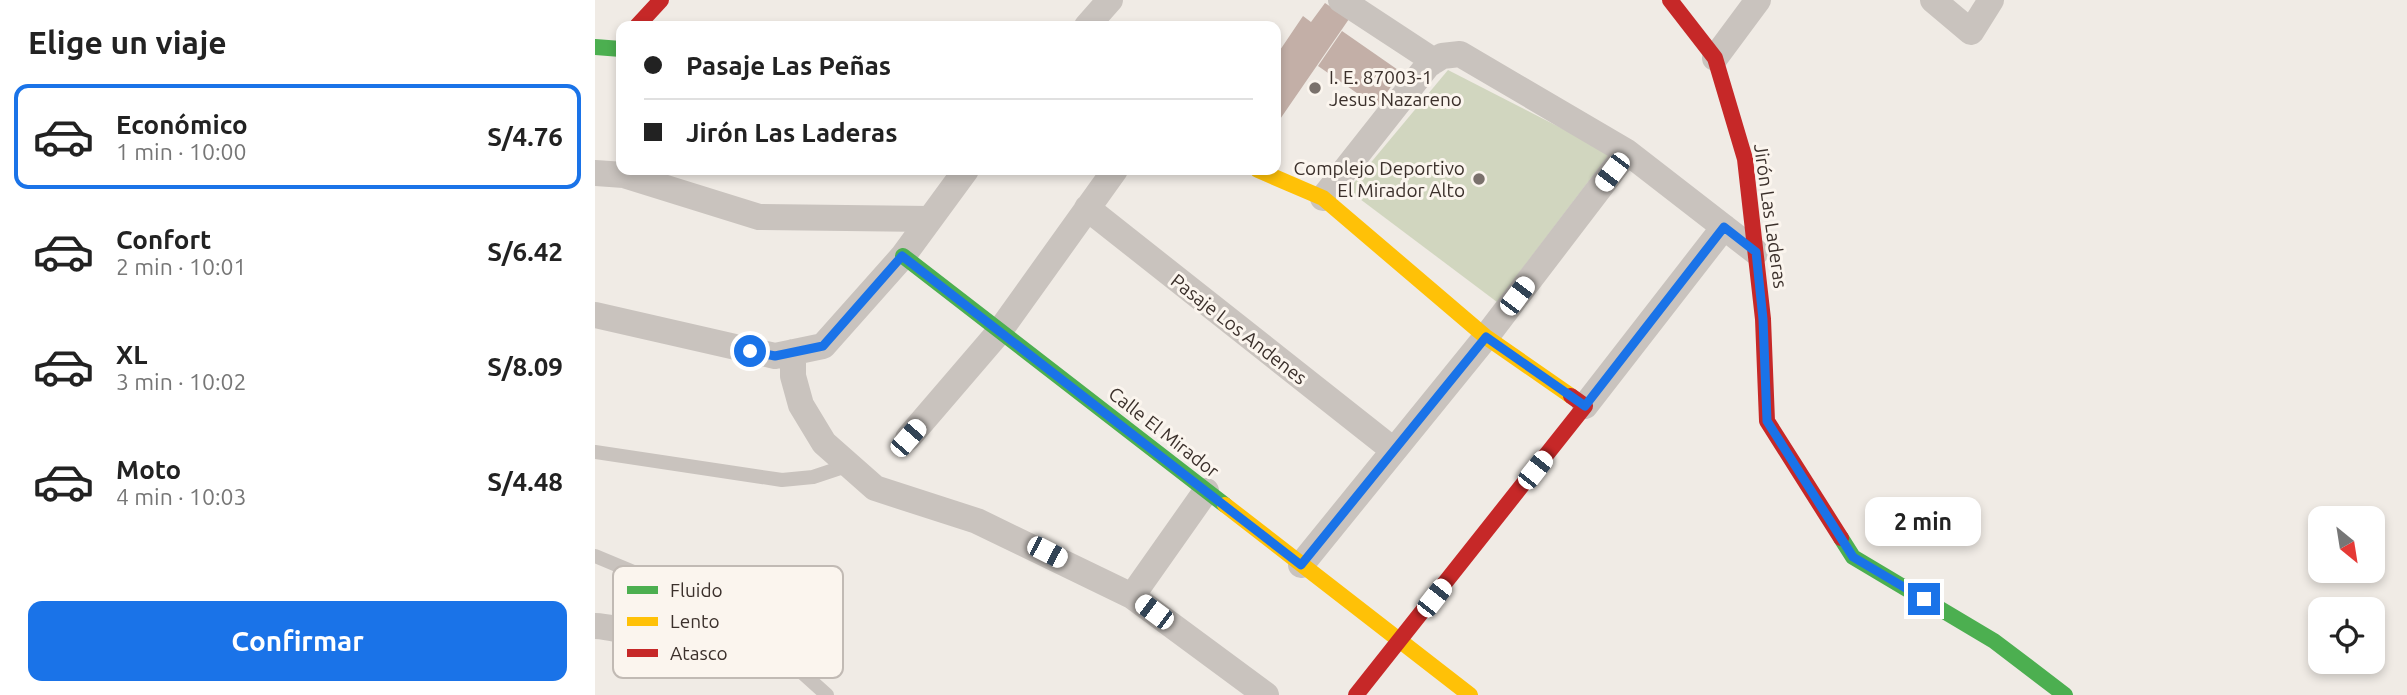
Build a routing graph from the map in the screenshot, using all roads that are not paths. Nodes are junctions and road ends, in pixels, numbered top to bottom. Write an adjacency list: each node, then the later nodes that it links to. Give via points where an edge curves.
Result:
1 (661, 0): 8 (street)
2 (1110, 0): 9 (street)
3 (1341, 0): 13 (street)
4 (1670, 0): 12 (street, Jirón Las Laderas)
5 (1758, 0): 12 (street)
6 (1933, 0): 7 (street, via 1971,32)
7 (1991, 0)
8 (641, 21)
9 (1091, 21)
10 (595, 47): 11 (street)
11 (616, 47)
12 (1715, 58): 25 (street, Jirón Las Laderas, via 1745,159)
13 (1434, 61): 14 (street, via 1460,54); 21 (street)
14 (1627, 152): 24 (street); 29 (street)
15 (595, 173): 16 (street)
16 (616, 174)
17 (627, 175): 23 (street, via 759,216)
18 (962, 175): 23 (street)
19 (1111, 175): 22 (street)
20 (1270, 175): 21 (street)
21 (1323, 198): 29 (street)
22 (1087, 208): 28 (street); 33 (street, Pasaje Los Andenes)
23 (930, 219): 26 (street)
24 (1724, 227): 25 (street); 31 (street)
25 (1756, 252): 49 (street, Jirón Las Laderas, via 1767,421 1853,557 1994,641)
26 (902, 256): 28 (street, Calle El Mirador); 30 (street, via 823,346)
27 (595, 315): 30 (street, via 775,356)
28 (999, 331): 32 (street); 36 (street, Calle El Mirador)
29 (1486, 337): 31 (street); 33 (street)
30 (793, 352): 35 (street, via 800,405 824,443)
31 (1585, 406): 43 (street)
32 (908, 438)
33 (1392, 449): 38 (street)
34 (595, 452): 35 (lane, via 782,480 813,477)
35 (849, 465): 40 (street, via 875,488 977,521)
36 (1206, 491): 38 (street, Calle El Mirador); 40 (street)
37 (595, 556): 39 (lane)
38 (1301, 565): 43 (street, Calle El Mirador)
39 (619, 566)
40 (1132, 596): 46 (street)
41 (595, 626): 42 (street)
42 (613, 630)
43 (1400, 641): 47 (street); 48 (street, Calle El Mirador)
44 (808, 678): 45 (lane)
45 (827, 695)
46 (1266, 695)
47 (1356, 695)
48 (1470, 695)
49 (2065, 695)

